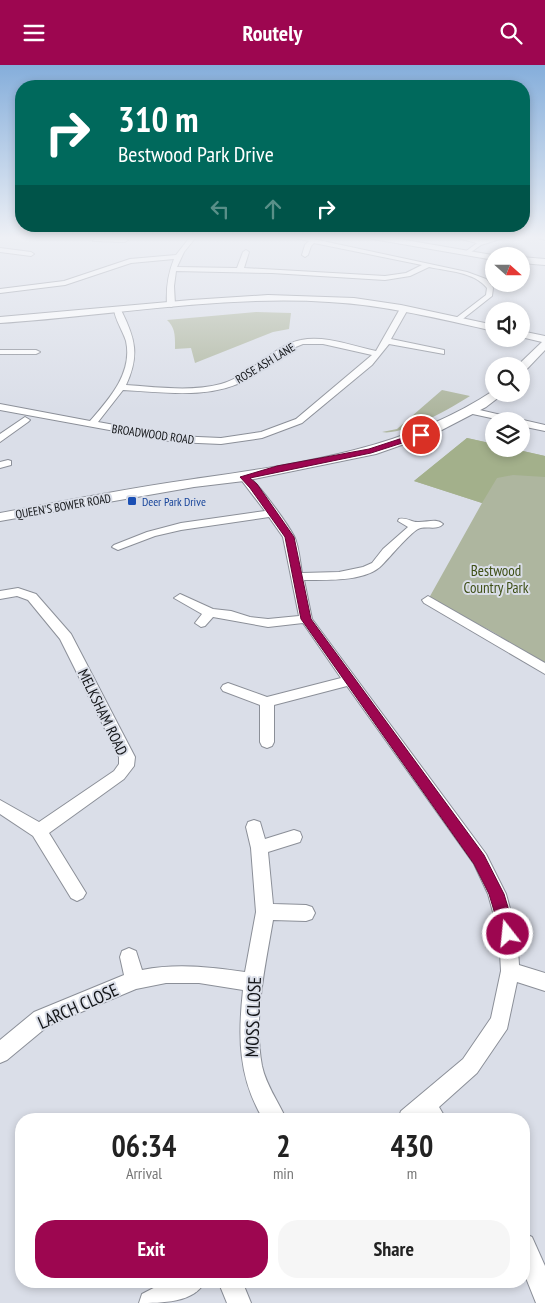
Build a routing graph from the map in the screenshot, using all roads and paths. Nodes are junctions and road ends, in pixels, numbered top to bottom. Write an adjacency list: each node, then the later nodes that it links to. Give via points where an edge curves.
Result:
1 (171, 295): 3 (street)
2 (489, 295): 7 (street)
3 (171, 305): 4 (street, via 295,298 358,301); 5 (street)
4 (404, 309): 7 (street); 11 (street, BROADWOOD ROAD)
5 (117, 310): 6 (street); 18 (street, via 132,345)
6 (0, 320)
7 (459, 320): 8 (street)
8 (485, 326)
9 (530, 336): 10 (street)
10 (545, 339)
11 (387, 341): 13 (street); 16 (street, BROADWOOD ROAD)
12 (545, 344): 17 (street)
13 (436, 350)
14 (0, 352): 15 (street, via 23,355)
15 (36, 352)
16 (378, 354): 18 (street, ROSE ASH LANE, via 304,342 292,346 243,379 225,385 189,390); 25 (street, BROADWOOD ROAD, via 299,421 262,435 221,441 191,441)
17 (530, 360)
18 (122, 387): 25 (street)
19 (485, 401): 21 (street)
20 (0, 407): 25 (street, BROADWOOD ROAD)
21 (471, 411): 22 (street); 28 (street, via 390,445)
22 (485, 414)
23 (25, 419): 27 (street)
24 (530, 424): 26 (street)
25 (91, 425)
26 (544, 425)
27 (0, 439)
28 (244, 477): 29 (street); 30 (street, QUEEN'S BOWER ROAD)
29 (274, 513): 34 (street, via 151,534 140,545); 35 (street, via 289,537)
30 (0, 517)
31 (403, 521): 33 (street)
32 (438, 524): 33 (street)
33 (415, 526): 35 (street, via 378,563 366,570 348,575)
34 (118, 547)
35 (299, 577): 40 (street)
36 (0, 595): 49 (street, MELKSHAM ROAD, via 18,592 32,597 66,637 126,757 126,767 119,775)
37 (180, 598): 39 (street)
38 (428, 600): 42 (street)
39 (210, 613): 40 (street, via 268,623); 41 (street)
40 (306, 619): 43 (street)
41 (201, 623)
42 (545, 669)
43 (350, 680): 45 (street); 56 (street, via 480,859 496,894 508,934)
44 (228, 688): 45 (street)
45 (267, 702): 46 (street)
46 (267, 742)
47 (0, 806): 49 (street)
48 (254, 827): 51 (street, MOSS CLOSE)
49 (39, 831): 52 (street)
50 (294, 837): 51 (street)
51 (259, 848): 53 (street, MOSS CLOSE)
52 (77, 893)
53 (265, 912): 54 (street); 58 (street, MOSS CLOSE)
54 (306, 913)
55 (129, 957): 57 (street, LARCH CLOSE)
56 (510, 971): 59 (street); 62 (street, via 500,1022 470,1066)
57 (136, 980): 58 (street, LARCH CLOSE, via 166,974 199,974); 60 (street, LARCH CLOSE, via 41,1019)
58 (253, 982): 61 (street, MOSS CLOSE, via 249,1024 252,1067)
59 (545, 982)
60 (0, 1053)
61 (271, 1113)
62 (425, 1113)
63 (530, 1259): 66 (street)
64 (180, 1288): 67 (street)
65 (233, 1288): 68 (street)
66 (545, 1295)
67 (151, 1303)
68 (238, 1303)

